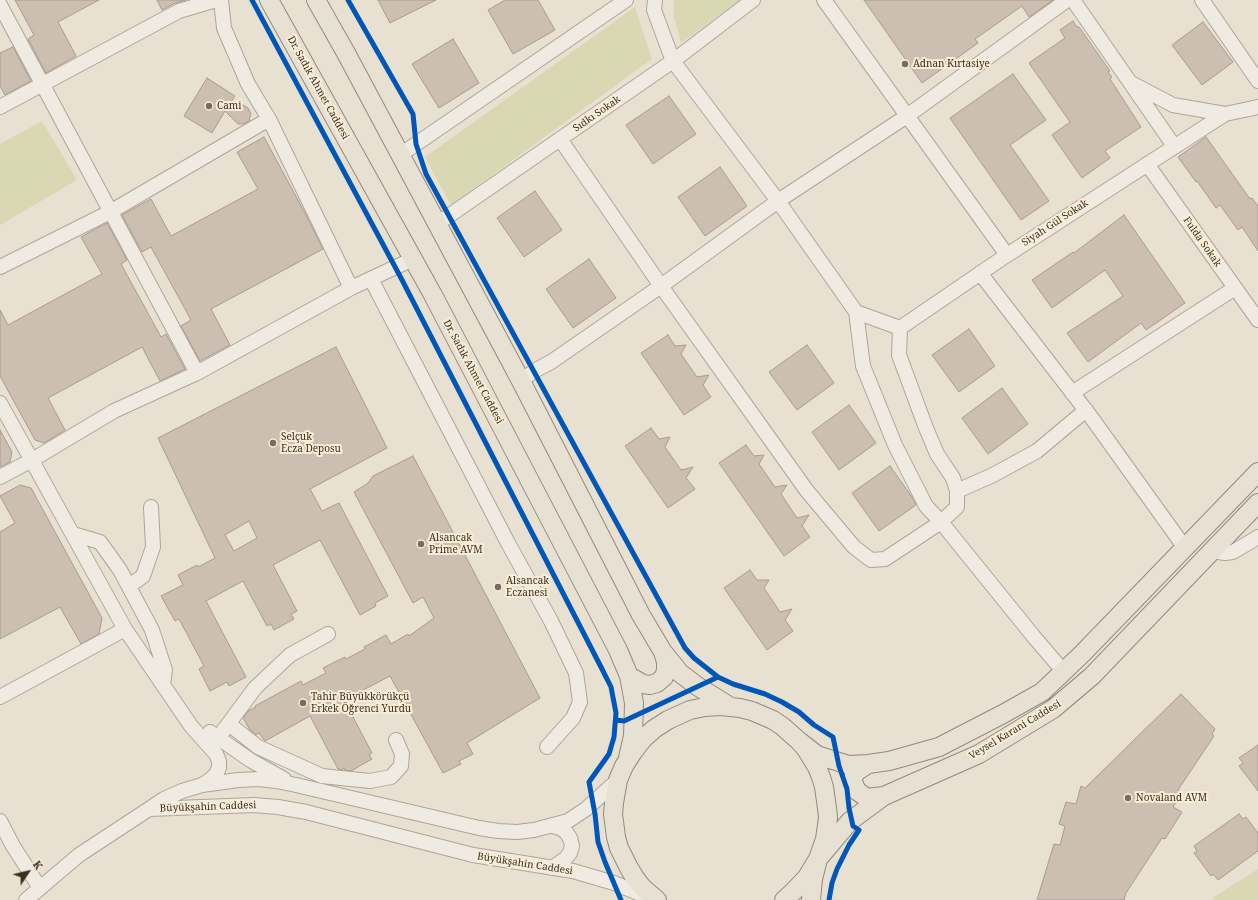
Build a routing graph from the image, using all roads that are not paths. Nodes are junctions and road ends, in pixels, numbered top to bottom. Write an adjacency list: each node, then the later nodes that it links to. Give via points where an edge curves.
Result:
1 (216, 0): 16 (street, via 179,11)
2 (221, 0): 21 (street, via 224,28 248,84)
3 (269, 0): 30 (main road, Dr. Sadık Ahmet Caddesi)
4 (316, 0): 24 (main road)
5 (626, 0): 24 (street)
6 (655, 0): 13 (street, via 654,10)
7 (753, 0): 13 (street, Sıdkı Sokak)
8 (824, 0): 20 (street)
9 (1067, 0): 20 (street)
10 (1073, 0): 15 (street)
11 (1202, 0): 14 (street)
12 (0, 5): 16 (street)
13 (674, 61): 22 (street, Sıdkı Sokak); 26 (street)
14 (1258, 80)
15 (1130, 83): 19 (street, via 1173,105); 23 (street)
16 (43, 84): 17 (street); 27 (street)
17 (0, 107)
18 (1258, 107): 19 (street, Siyah Gül Sokak)
19 (1225, 114): 23 (street, Siyah Gül Sokak)
20 (907, 116): 26 (street); 29 (street)
21 (269, 119): 27 (street); 35 (street)
22 (560, 139): 28 (street, Sıdkı Sokak); 34 (street)
23 (1174, 146): 25 (street, Siyah Gül Sokak)
24 (400, 155): 28 (main road)
25 (1147, 164): 29 (street, Siyah Gül Sokak); 36 (street, Fulda Sokak)
26 (778, 201): 34 (street); 37 (street)
27 (110, 212): 31 (street); 40 (street)
28 (438, 224): 41 (main road)
29 (1006, 255): 32 (street, Siyah Gül Sokak)
30 (413, 259): 33 (street); 61 (main road, Dr. Sadık Ahmet Caddesi, via 618,650)
31 (0, 267)
32 (980, 273): 39 (street, Siyah Gül Sokak); 42 (street)
33 (371, 279): 35 (street); 70 (street, via 576,673 580,702 573,718)
34 (661, 286): 41 (street); 51 (street, via 807,491 854,547 871,560 885,559)
35 (351, 288): 40 (street)
36 (1235, 288): 38 (street, Fulda Sokak); 42 (street)
37 (856, 312): 39 (street); 51 (street, via 863,366 894,445 926,506)
38 (1258, 320)
39 (900, 328): 48 (street, via 899,354 937,454 953,478)
40 (197, 373): 45 (street, via 114,411)
41 (521, 381): 59 (main road, via 641,615)
42 (1072, 393): 44 (street)
43 (0, 403): 45 (street)
44 (1086, 410): 48 (street, via 1037,451); 54 (street)
45 (32, 460): 47 (street); 52 (street)
46 (1258, 472): 54 (main road, Veysel Karani Caddesi)
47 (0, 477)
48 (957, 491): 51 (street, via 958,507)
49 (1258, 503): 55 (main road, Veysel Karani Caddesi)
50 (151, 507): 56 (street, via 153,547 143,576)
51 (941, 522): 60 (street)
52 (73, 534): 56 (street, via 100,542); 57 (street)
53 (1258, 537): 55 (street, via 1233,552)
54 (1185, 548): 60 (main road, Veysel Karani Caddesi)
55 (1212, 551): 76 (main road, Veysel Karani Caddesi, via 1092,676 1053,709 979,754)
56 (129, 586): 62 (street, via 152,630 165,670)
57 (125, 629): 62 (street); 63 (street)
58 (328, 634): 66 (street, via 290,655 255,688)
59 (663, 652): 61 (main road, via 666,670 664,677 657,683 643,684); 65 (main road, via 680,672 697,686)
60 (1064, 672): 72 (main road, Veysel Karani Caddesi, via 1042,692 939,747)
61 (629, 676): 71 (main road, Dr. Sadık Ahmet Caddesi, via 634,716)
62 (163, 684): 64 (street)
63 (0, 696)
64 (176, 702): 67 (street); 74 (street, via 191,726 216,754 219,761 216,774)
65 (729, 706): 69 (main road, via 762,715 782,726); 71 (main road, via 697,708 671,718 645,736)
66 (229, 724): 67 (street); 68 (street, via 258,747 322,776 370,781 391,777 401,766 402,754)
67 (218, 738): 75 (street, via 250,760)
68 (396, 740)
69 (799, 741): 72 (main road, Veysel Karani Caddesi, via 817,755 849,765); 80 (main road, via 817,767 826,797 827,829)
70 (547, 747)
71 (628, 758): 73 (main road)
72 (868, 764): 76 (main road, via 856,772 852,780 857,791 867,798)
73 (618, 780): 79 (street, Büyükşahin Caddesi, via 586,809 568,821); 84 (main road, via 613,814 619,848 635,878)
74 (202, 785): 75 (street, Büyükşahin Caddesi, via 259,779); 77 (street, Büyükşahin Caddesi, via 182,791)
75 (296, 785): 79 (street, Büyükşahin Caddesi, via 479,828 517,832)
76 (884, 796): 80 (main road, Veysel Karani Caddesi, via 850,821)
77 (148, 809): 81 (street, Büyükşahin Caddesi, via 254,805 278,807 473,855); 82 (street, via 79,855)
78 (0, 821): 82 (street)
79 (552, 826): 81 (street, via 566,832 572,846 565,859)
80 (818, 859): 85 (main road, via 804,881); 86 (main road, via 812,879)
81 (552, 868): 84 (street, Büyükşahin Caddesi, via 592,876)
82 (40, 888): 83 (street)
83 (26, 900)
84 (656, 900)
85 (784, 900)
86 (811, 900)

